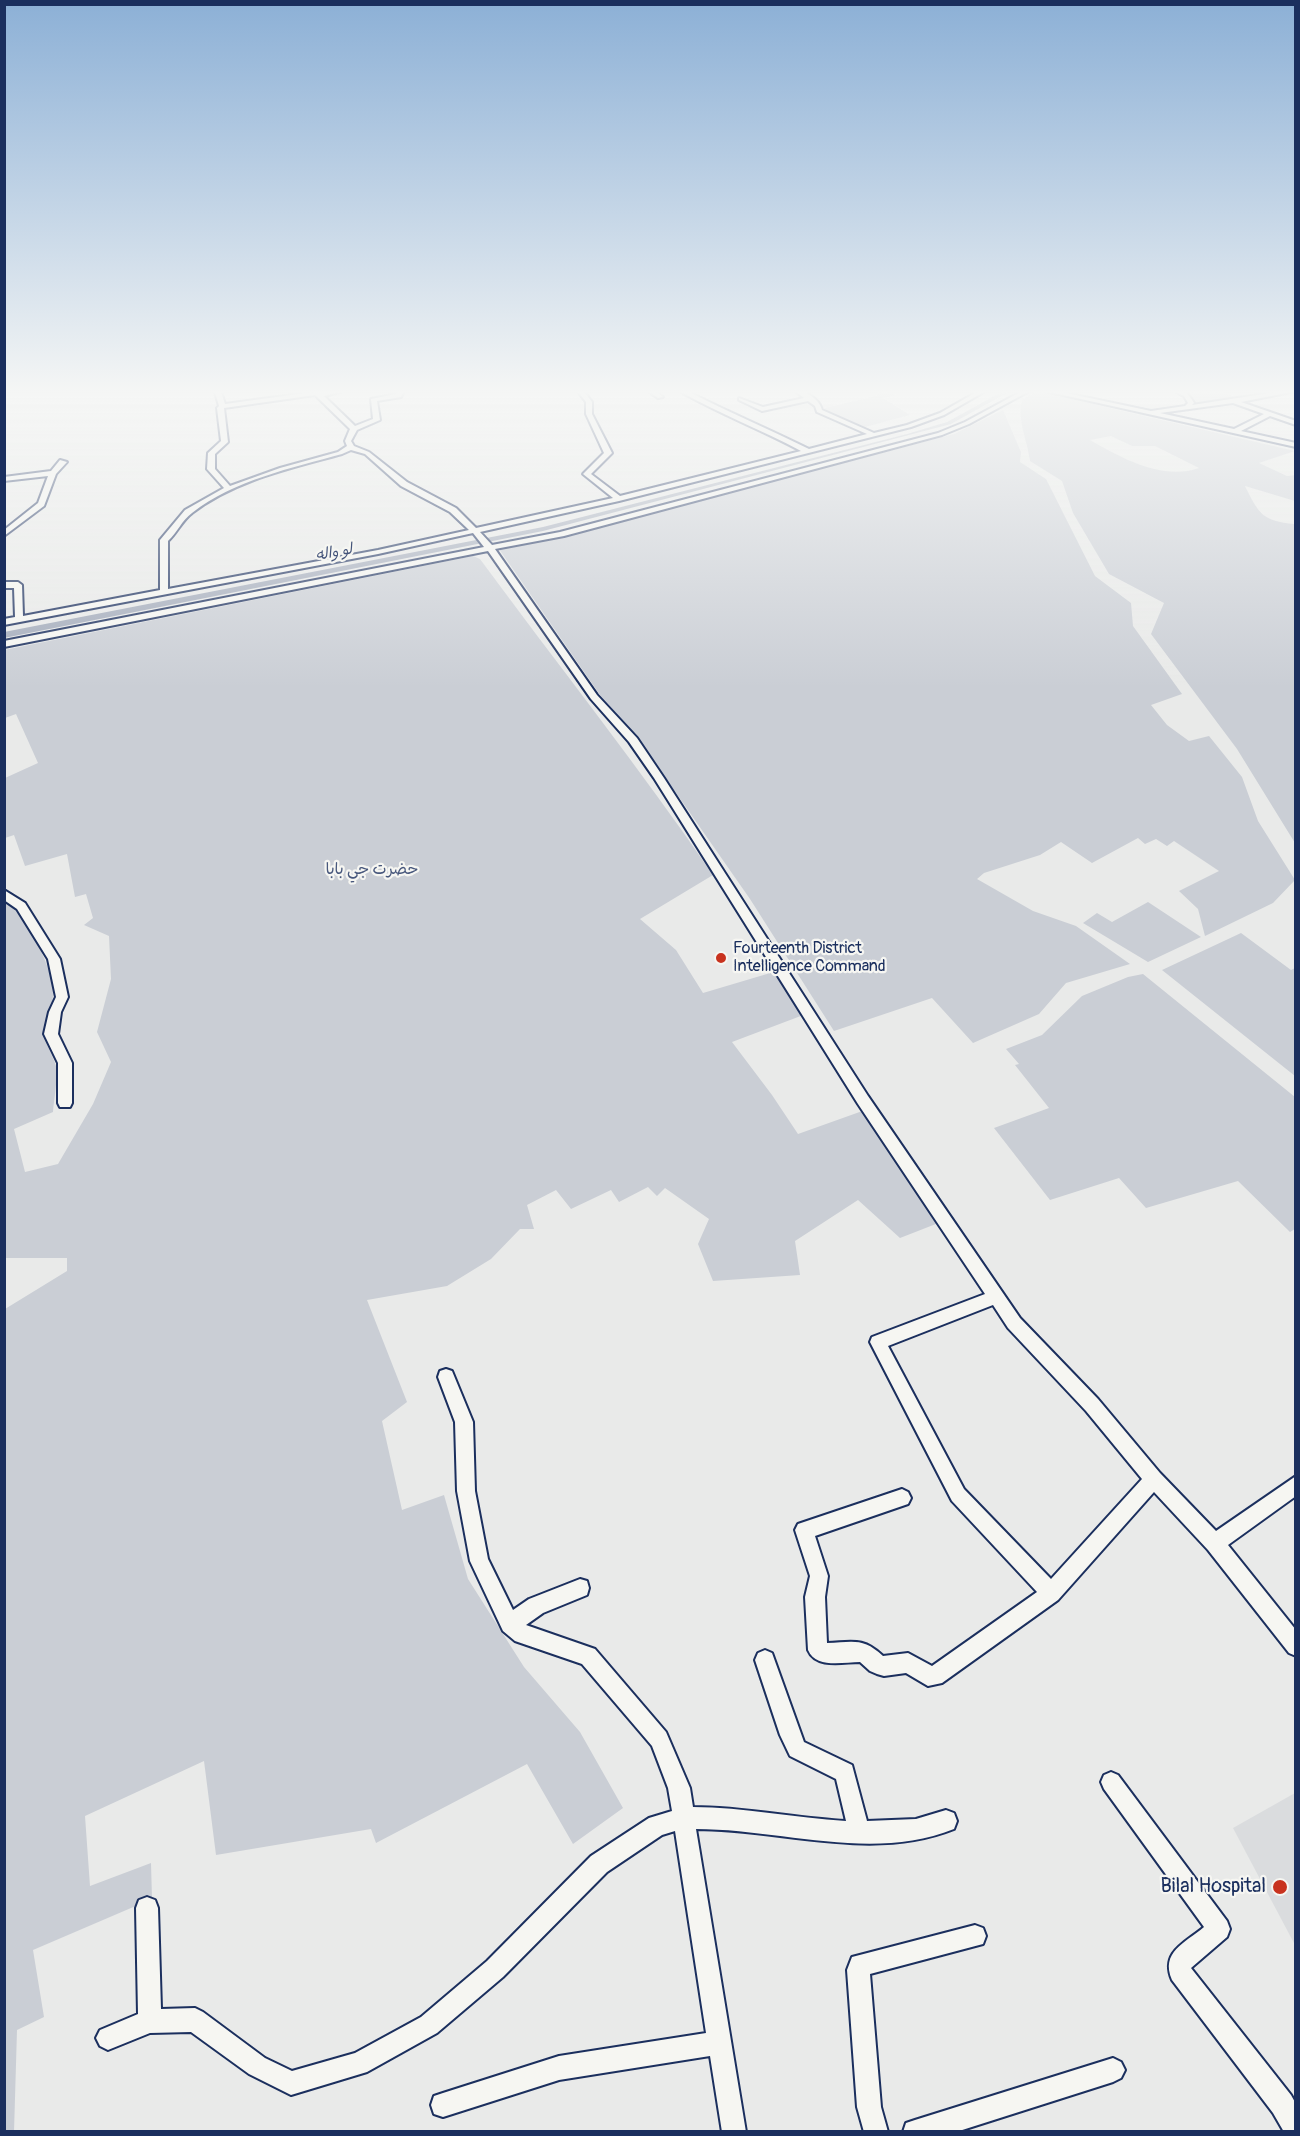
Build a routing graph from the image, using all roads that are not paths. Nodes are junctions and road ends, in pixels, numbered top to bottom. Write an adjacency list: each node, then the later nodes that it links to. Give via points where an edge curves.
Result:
1 (47, 489): 9 (street, via 41,504)
2 (229, 489): 12 (street, via 187,513 176,531 164,540)
3 (413, 489): 8 (street, via 453,510)
4 (606, 489): 7 (street)
5 (659, 489): 7 (street)
6 (733, 489): 10 (street, via 561,534)
7 (619, 499): 8 (street)
8 (475, 532): 10 (street); 12 (street)
9 (4, 534)
10 (487, 547): 15 (street); 18 (street, via 594,698 633,740 659,777 863,1100)
11 (4, 585): 13 (street, via 18,585)
12 (164, 592): 13 (street)
13 (19, 620): 14 (street)
14 (4, 622)
15 (4, 644)
16 (4, 894): 17 (street, via 21,906 54,959 62,996 51,1034 64,1063)
17 (65, 1103)
18 (996, 1297): 20 (street, via 1014,1323 1092,1405); 25 (street, via 878,1342 958,1495)
19 (446, 1377): 26 (street, via 464,1422 466,1491 479,1561)
20 (1154, 1479): 23 (street); 25 (street)
21 (1296, 1485): 23 (street)
22 (902, 1498): 25 (street, via 804,1530 819,1576 815,1597 820,1652 864,1652 877,1664 908,1663 928,1676 935,1676)
23 (1215, 1543): 27 (street)
24 (580, 1588): 26 (street, via 536,1606)
25 (1051, 1593)
26 (510, 1624): 30 (street, via 522,1634 588,1656 659,1739 678,1788)
27 (1296, 1646)
28 (765, 1660): 32 (street, via 798,1749 845,1772)
29 (1111, 1782): 40 (street, via 1219,1929 1179,1962 1180,1972 1282,2104)
30 (684, 1818): 32 (street); 35 (street, via 657,1826 599,1864 495,1969 429,2025 359,2064 291,2082 257,2066 195,2020); 37 (street)
31 (946, 1821): 32 (street, via 916,1830)
32 (859, 1832)
33 (147, 1908): 35 (street)
34 (975, 1936): 42 (street, via 860,1965 869,2107)
35 (150, 2021): 36 (street)
36 (108, 2038)
37 (720, 2043): 39 (street, via 559,2068); 41 (street)
38 (1113, 2070): 43 (street)
39 (443, 2106)
40 (1296, 2128)
41 (734, 2132)
42 (876, 2132)
43 (915, 2132)

